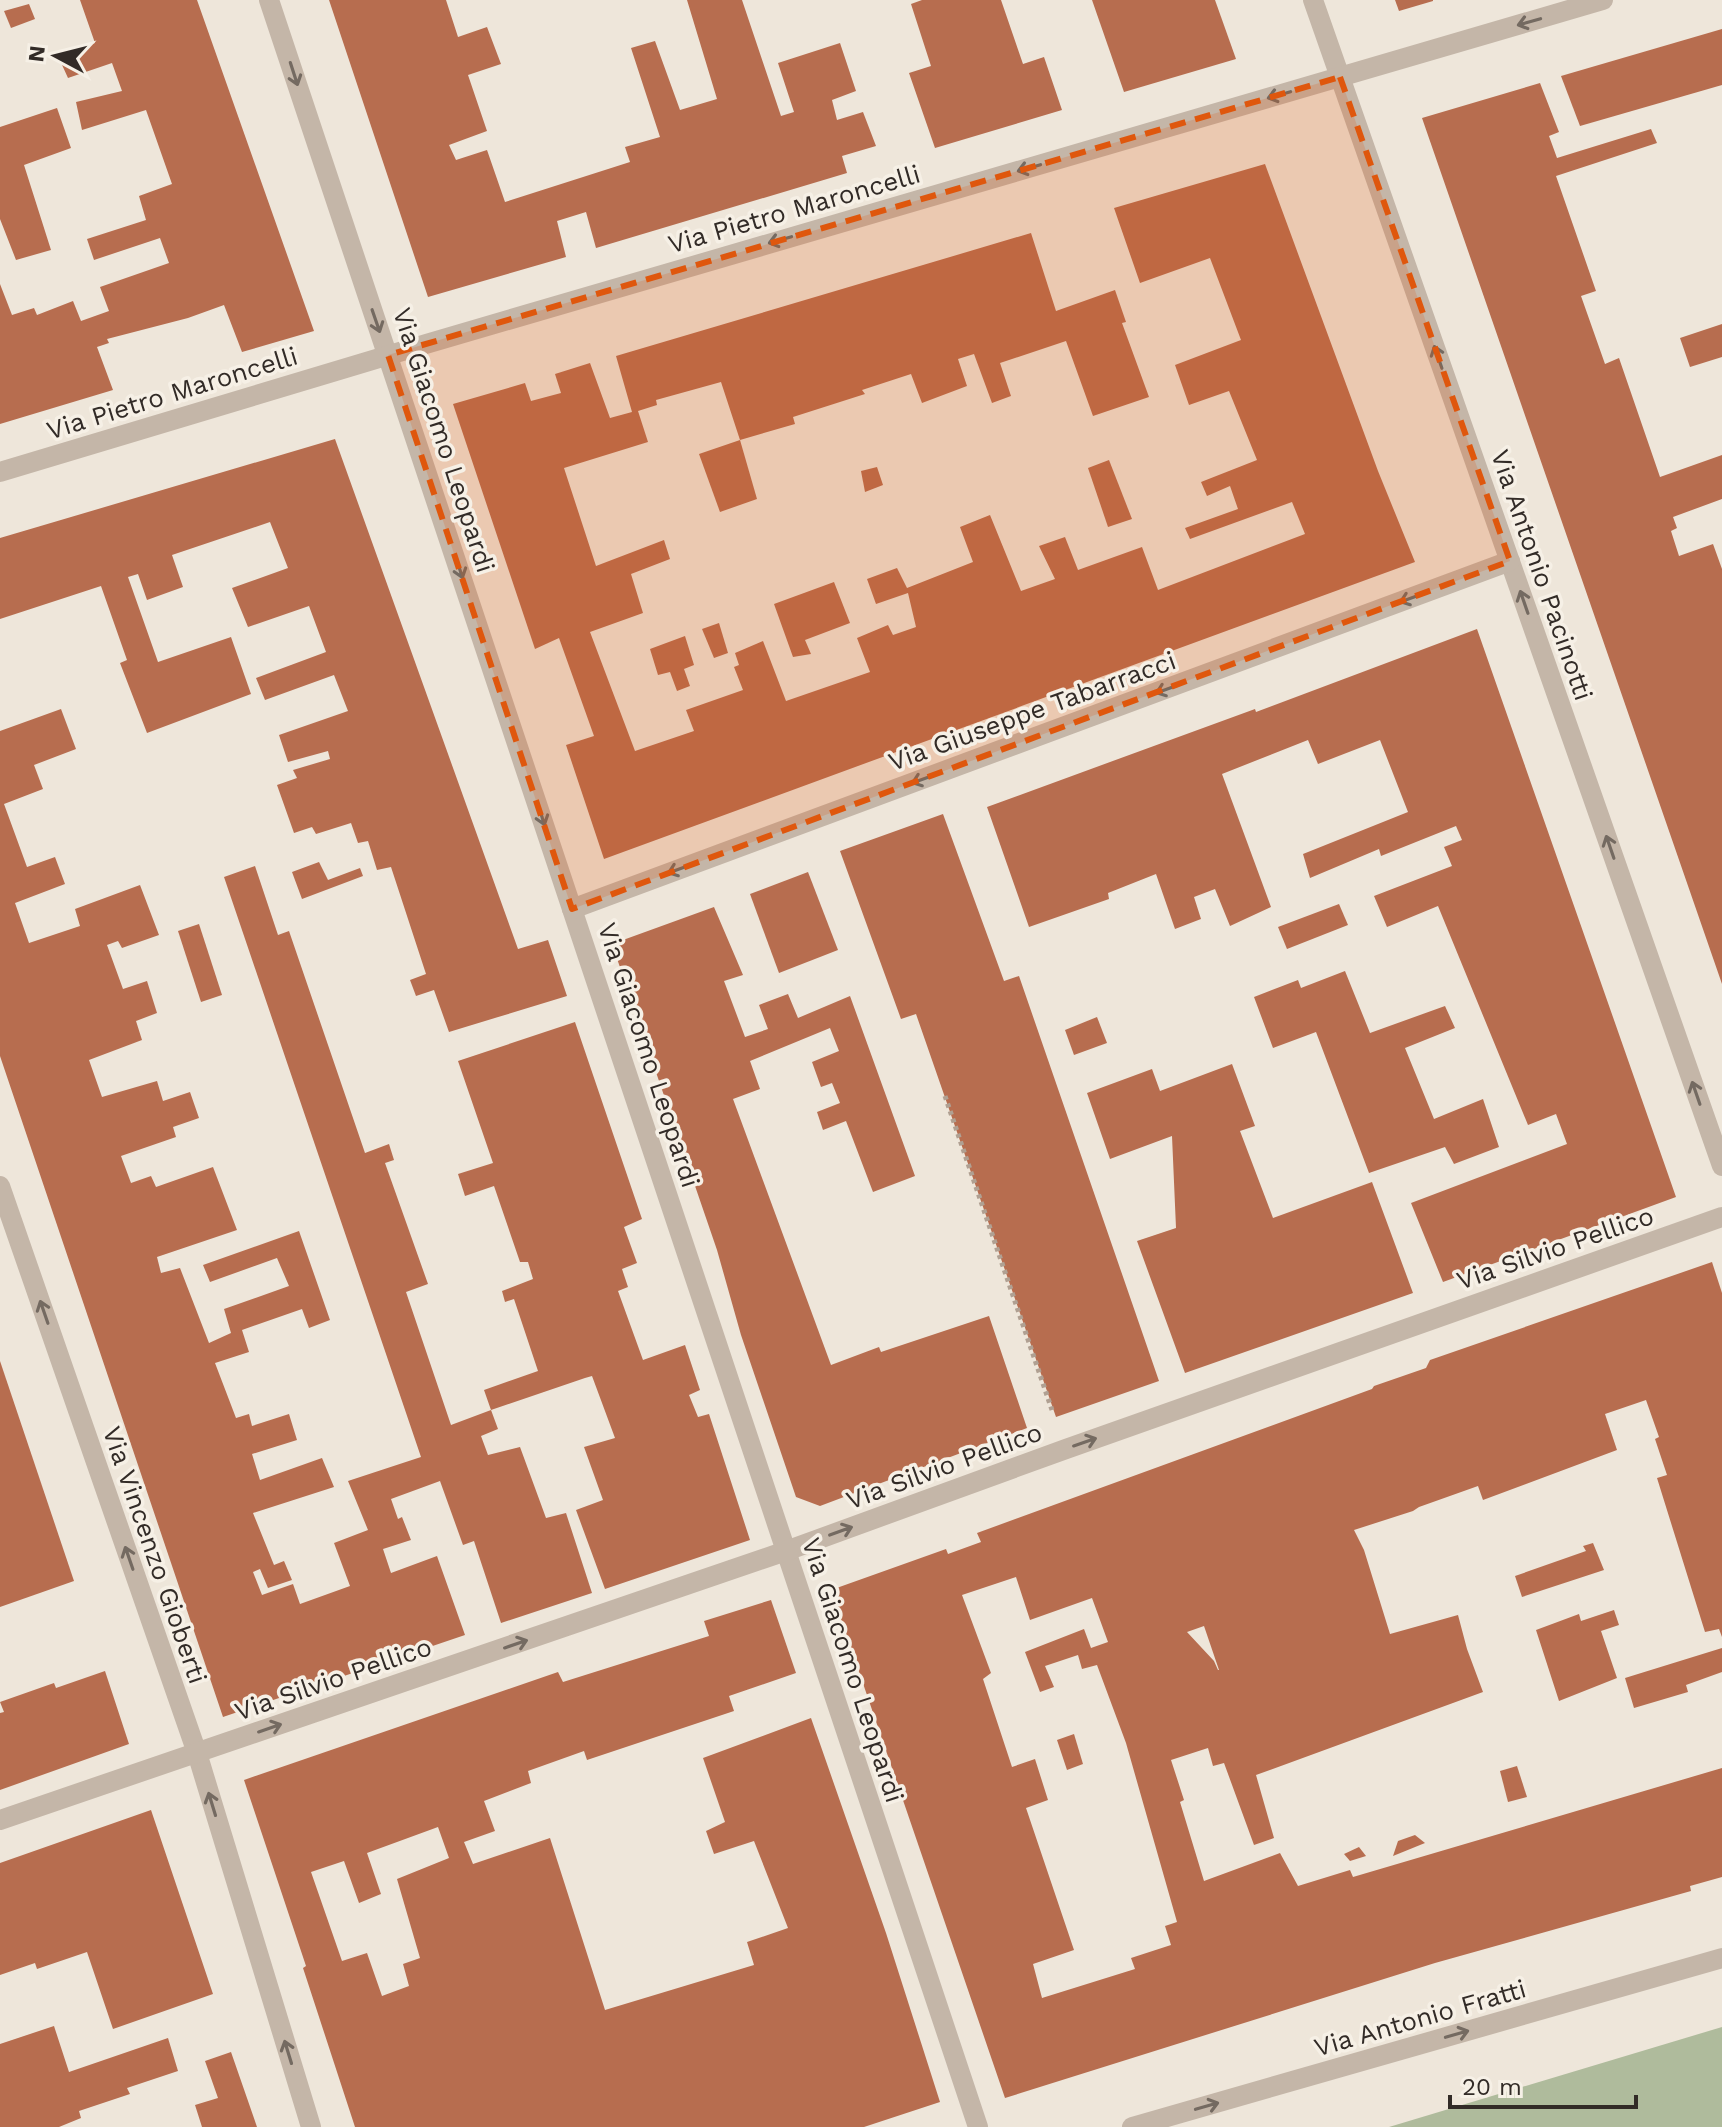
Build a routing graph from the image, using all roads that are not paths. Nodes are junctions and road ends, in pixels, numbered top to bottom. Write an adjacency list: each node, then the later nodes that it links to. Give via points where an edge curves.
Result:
1 (269, 0): 5 (street, Via Giacomo Leopardi, one-way to 5)
2 (1313, 0): 4 (street, Via Antonio Pacinotti)
3 (1603, 0): 4 (street, Via Pietro Maroncelli, one-way to 4)
4 (1340, 77): 5 (street, Via Pietro Maroncelli, one-way to 5); 7 (street, Via Antonio Pacinotti, one-way to 4)
5 (388, 355): 6 (street, Via Pietro Maroncelli); 8 (street, Via Giacomo Leopardi, one-way to 8)
6 (0, 472)
7 (1510, 561): 8 (street, Via Giuseppe Tabarracci, one-way to 8); 9 (street, Via Antonio Pacinotti, one-way to 7)
8 (572, 909): 12 (street, Via Giacomo Leopardi)
9 (1722, 1166)
10 (0, 1186): 13 (street, Via Vincenzo Gioberti, one-way to 10)
11 (1722, 1217): 12 (street, Via Silvio Pellico, one-way to 11)
12 (786, 1551): 13 (street, Via Silvio Pellico, one-way to 12); 17 (street, Via Giacomo Leopardi)
13 (197, 1753): 14 (street, Via Silvio Pellico); 16 (street, Via Vincenzo Gioberti, one-way to 13)
14 (0, 1820)
15 (1722, 1958): 18 (street, Via Antonio Fratti, one-way to 15)
16 (311, 2127)
17 (978, 2127)
18 (1132, 2127)

